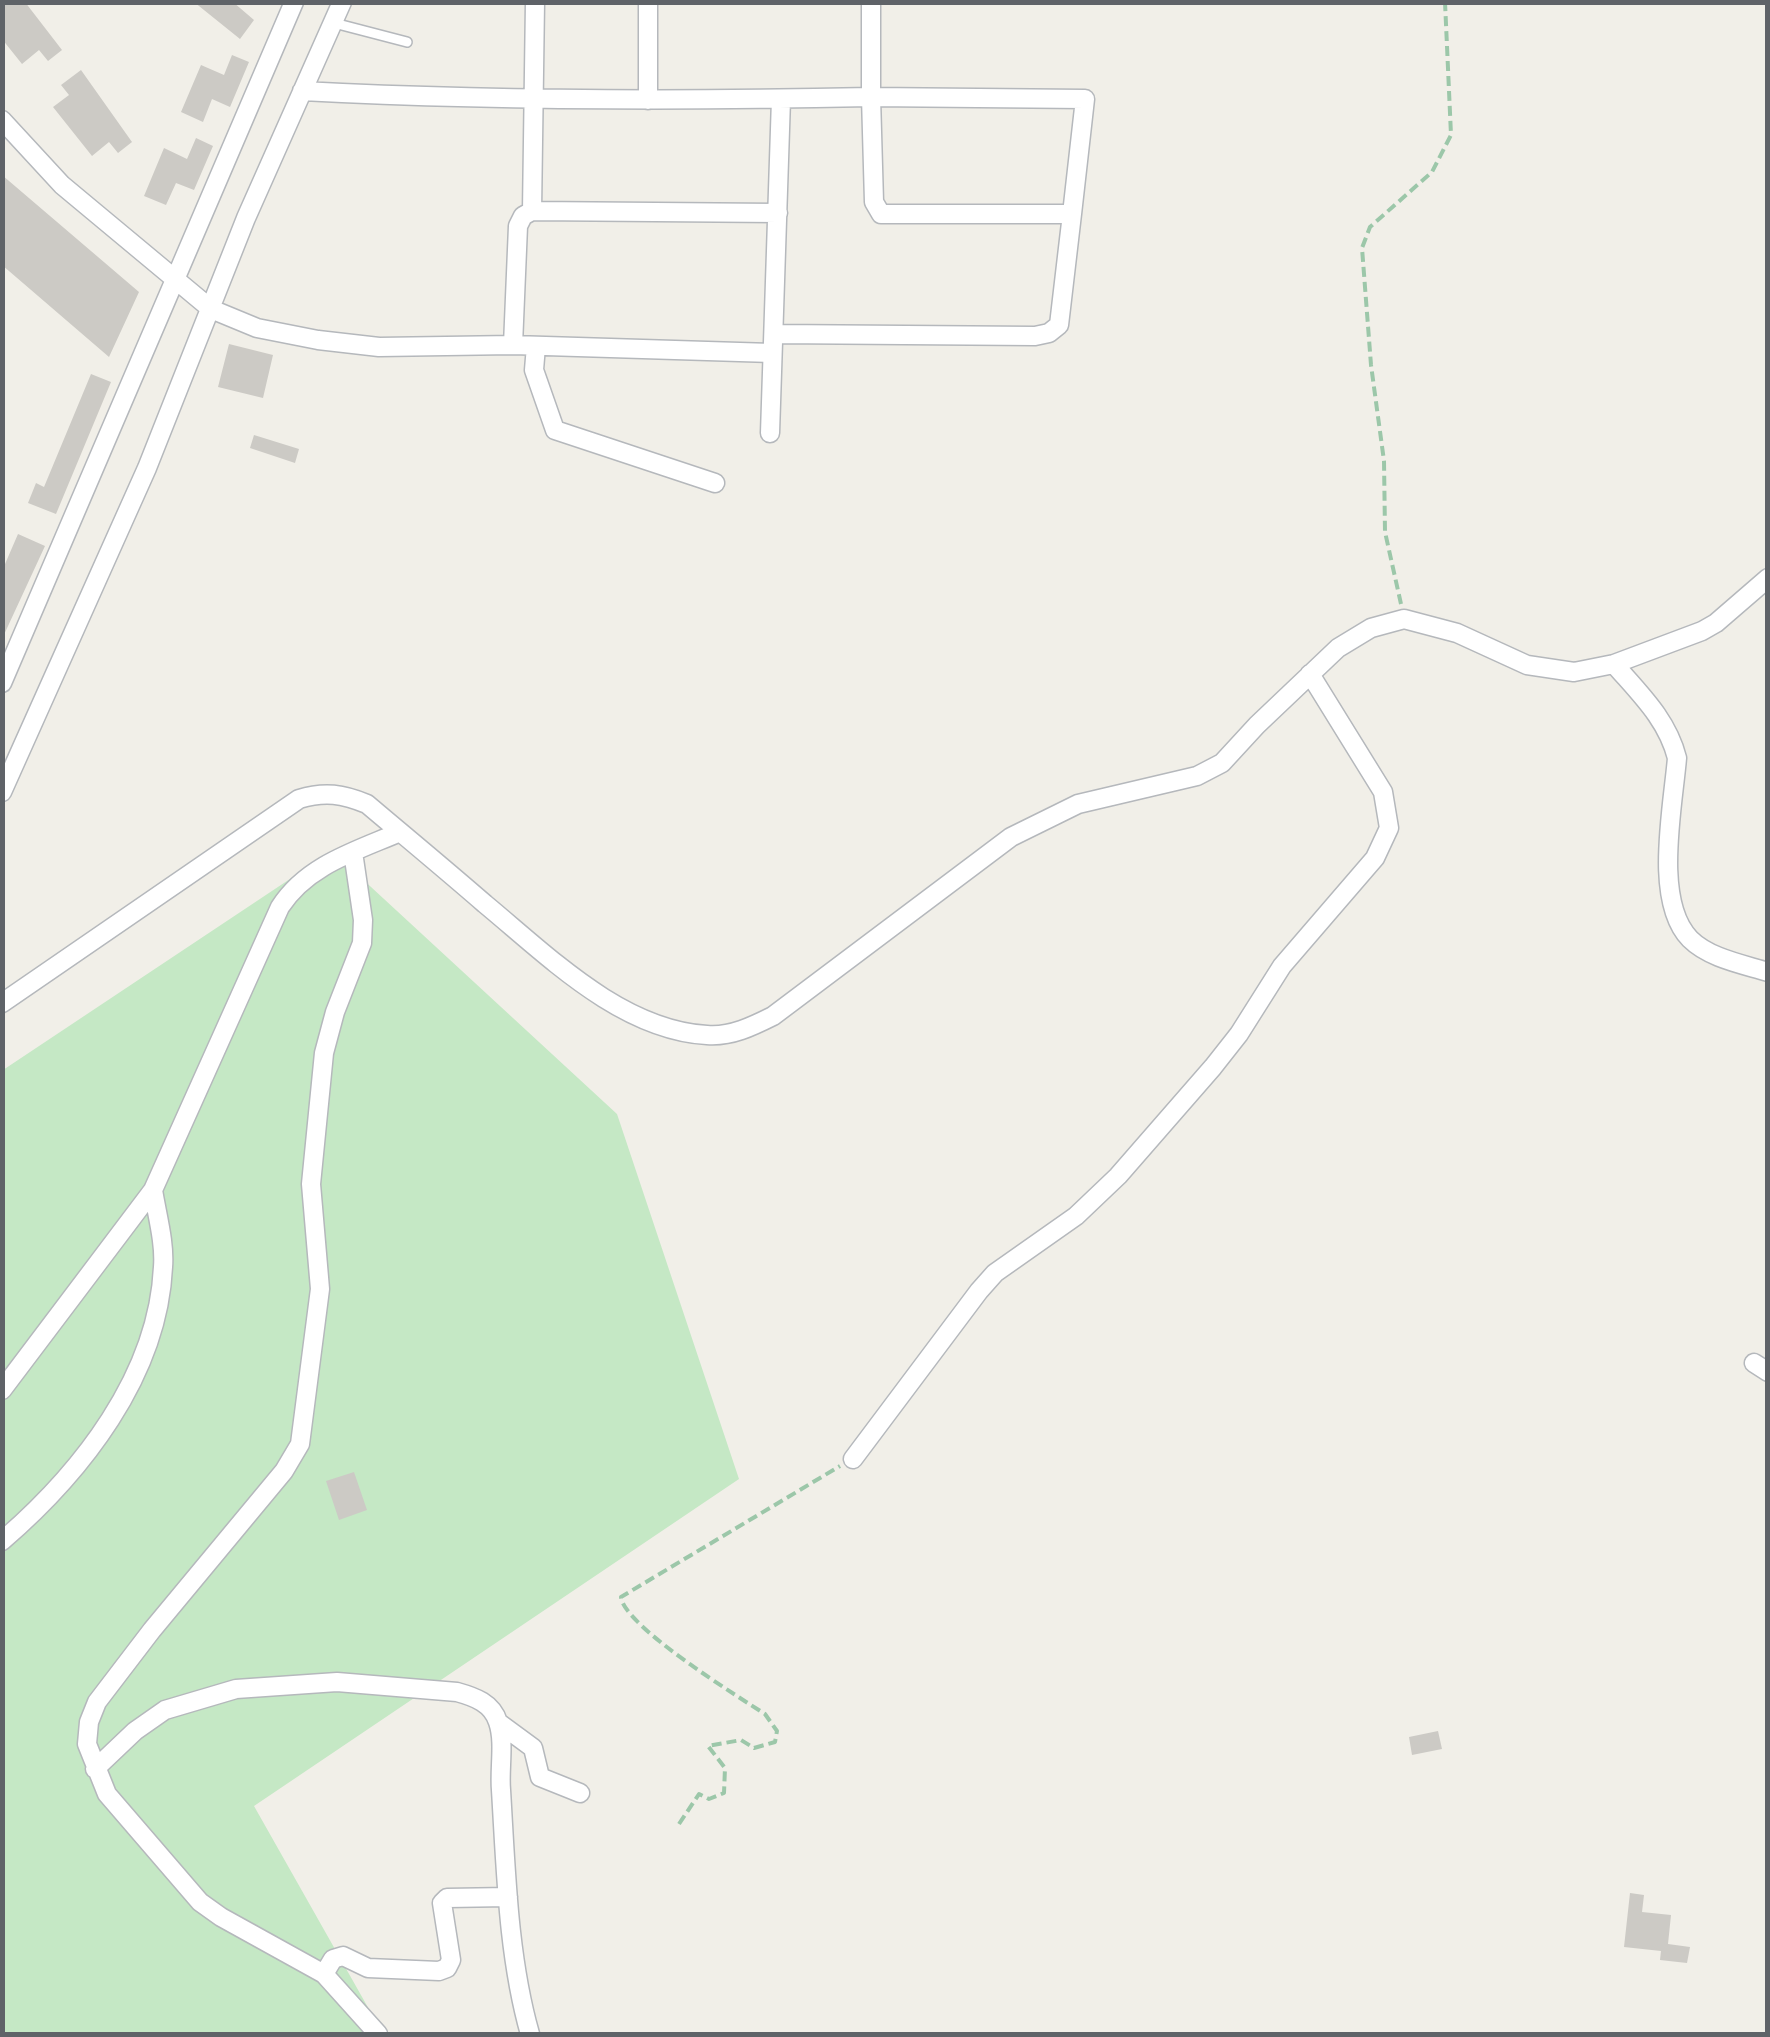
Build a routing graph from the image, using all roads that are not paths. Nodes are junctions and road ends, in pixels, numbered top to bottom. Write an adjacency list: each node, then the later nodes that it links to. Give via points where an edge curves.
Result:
1 (342, 2): 6 (street)
2 (535, 2): 9 (street)
3 (648, 2): 12 (street)
4 (872, 2): 10 (street)
5 (292, 3): 17 (street)
6 (334, 23): 7 (lane); 8 (street)
7 (407, 42)
8 (302, 90): 9 (street); 18 (street)
9 (534, 97): 12 (street); 14 (street)
10 (872, 97): 11 (street); 16 (street, via 874,202 881,214); 16 (street, via 1085,99)
11 (781, 99): 12 (street); 15 (street)
12 (648, 100)
13 (2, 120): 17 (street, via 62,185)
14 (532, 210): 15 (street); 20 (street, via 518,226)
15 (778, 213): 19 (street)
16 (1072, 214): 19 (street, via 1059,325 1048,333)
17 (176, 279): 18 (street); 27 (street)
18 (211, 309): 20 (street, via 257,328 318,340); 28 (street)
19 (774, 343): 21 (street); 22 (street)
20 (512, 345): 21 (street)
21 (536, 346): 23 (street, via 534,370 555,430)
22 (770, 432)
23 (714, 484)
24 (1768, 578): 25 (street, via 1716,624)
25 (1614, 664): 26 (street, via 1548,670 1404,619 1371,628); 31 (street, via 1662,720 1677,758 1668,878 1680,926 1710,953)
26 (1310, 674): 29 (street, via 1222,763 1197,776 1078,804 1034,824 774,1016 742,1031 709,1036 620,1008); 35 (street, via 1384,792 1388,828 1376,858 1282,966 1222,1056 1118,1176 979,1291)
27 (2, 684)
28 (2, 792)
29 (400, 832): 30 (street); 32 (street, via 347,796 320,792 299,799)
30 (353, 852): 33 (street, via 306,876 280,907); 38 (street, via 362,943 324,1053 312,1184 320,1288 300,1444 97,1702 88,1744)
31 (1768, 972)
32 (2, 1003)
33 (153, 1190): 34 (street); 36 (street, via 164,1264 157,1312 138,1366 86,1456)
34 (2, 1390)
35 (853, 1458)
36 (2, 1541)
37 (499, 1724): 38 (street, via 492,1709 457,1692 337,1682 236,1689 165,1710); 39 (street, via 533,1748 540,1777); 40 (street)
38 (95, 1769): 41 (street, via 123,1816 200,1902)
39 (580, 1792)
40 (508, 1897): 41 (street, via 446,1898 447,1968 383,1970 343,1956); 43 (street)
41 (324, 1974): 42 (street)
42 (378, 2034)
43 (530, 2034)

